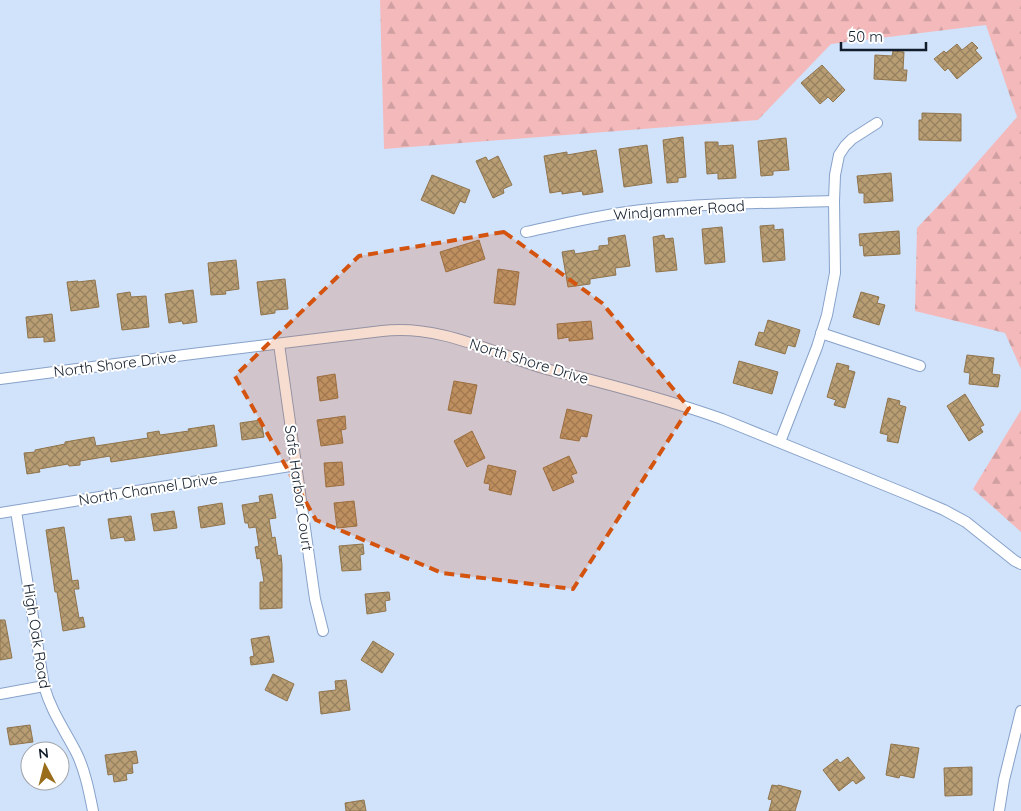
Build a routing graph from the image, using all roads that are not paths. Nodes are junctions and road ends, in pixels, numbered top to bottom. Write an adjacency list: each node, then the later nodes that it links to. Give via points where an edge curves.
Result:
1 (877, 123): 2 (street, via 852,139 839,155)
2 (834, 201): 3 (street, Windjammer Road, via 642,210); 4 (street, via 835,273)
3 (526, 232)
4 (821, 332): 6 (street); 8 (street)
5 (279, 344): 7 (street, North Shore Drive); 8 (street, North Shore Drive, via 399,329 420,330 458,338 544,368 690,408); 9 (street, Safe Harbor Court)
6 (920, 366)
7 (0, 379)
8 (780, 442): 12 (street, North Shore Drive, via 944,510 966,522)
9 (296, 465): 10 (street, North Channel Drive); 13 (street, Safe Harbor Court, via 315,599)
10 (16, 511): 11 (street, North Channel Drive); 14 (street, High Oak Road)
11 (0, 513)
12 (1021, 564)
13 (323, 631)
14 (44, 686): 15 (street); 17 (street, High Oak Road, via 87,781)
15 (0, 694)
16 (1021, 711): 18 (street)
17 (93, 811)
18 (999, 811)

